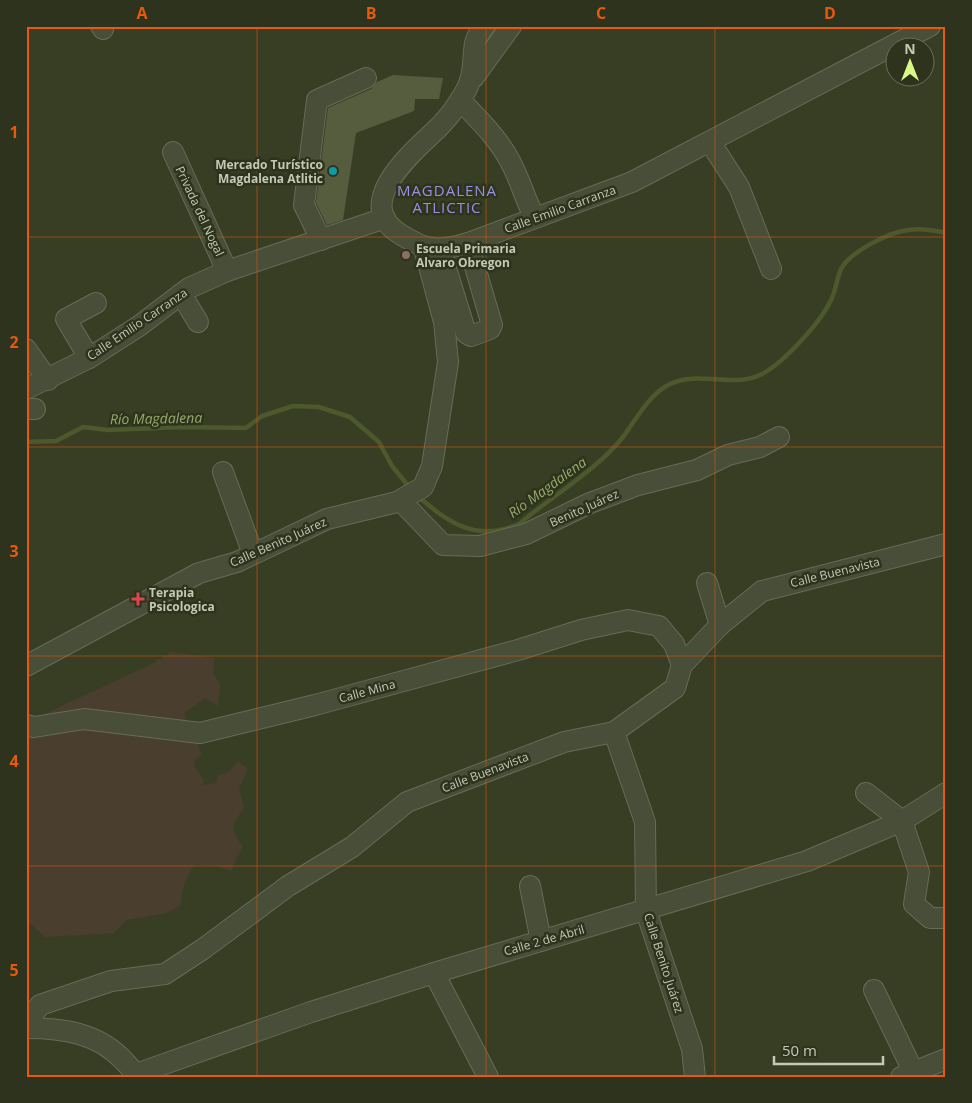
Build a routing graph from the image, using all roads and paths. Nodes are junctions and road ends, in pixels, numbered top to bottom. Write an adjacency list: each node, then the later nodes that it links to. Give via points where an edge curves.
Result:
1 (484, 26): 5 (street, via 475,42 475,56)
2 (512, 26): 5 (street)
3 (930, 26): 6 (street, Calle Emilio Carranza)
4 (366, 78): 10 (street, via 317,100 304,205)
5 (465, 92): 8 (street, via 440,127 405,158 392,177 384,194); 9 (street, via 510,161)
6 (710, 142): 9 (street, Calle Emilio Carranza, via 632,182); 13 (street, via 739,187)
7 (173, 152): 14 (street, Privada del Nogal)
8 (385, 218): 10 (street, Calle Emilio Carranza); 12 (street, via 392,229)
9 (535, 218): 11 (street, Calle Emilio Carranza)
10 (321, 240): 14 (street, Calle Emilio Carranza)
11 (468, 244): 12 (street, Calle Emilio Carranza); 12 (street, via 492,325 490,329 471,336 466,334)
12 (432, 248): 24 (street, Calle Benito Juárez, via 448,362 432,466 423,487)
13 (771, 269)
14 (227, 271): 15 (street, Calle Emilio Carranza)
15 (181, 294): 17 (street); 19 (street, Calle Emilio Carranza)
16 (96, 303): 19 (street, via 66,319)
17 (198, 322)
18 (26, 349): 20 (street)
19 (89, 358): 20 (street, Calle Emilio Carranza)
20 (48, 380): 21 (street, Calle Emilio Carranza)
21 (26, 389)
22 (779, 437): 24 (street, Benito Juárez, via 760,448 728,455 697,470 638,485 598,500 526,534 480,546 443,545)
23 (223, 472): 26 (street)
24 (402, 500): 26 (street, Calle Benito Juárez, via 327,518)
25 (946, 544): 28 (street, Calle Buenavista, via 762,591)
26 (254, 554): 30 (street, Calle Benito Juárez, via 199,573)
27 (707, 583): 28 (street)
28 (720, 625): 29 (street, Calle Buenavista)
29 (682, 665): 31 (street, Calle Mina, via 674,644 659,626 628,620 200,733 84,719 34,727); 32 (street, Calle Buenavista, via 675,688)
30 (26, 666)
31 (26, 725)
32 (614, 732): 37 (street, Calle Benito Juárez, via 645,822); 42 (street, Calle Buenavista, via 564,742 407,802 352,847 288,886 165,974 111,981)
33 (946, 793): 35 (street, Calle 2 de Abril)
34 (866, 794): 35 (street)
35 (902, 821): 37 (street, Calle 2 de Abril, via 807,861); 38 (street, via 919,872 914,904 930,918)
36 (530, 886): 39 (street)
37 (646, 911): 39 (street, Calle 2 de Abril); 48 (street, Calle Benito Juárez, via 692,1049)
38 (946, 918)
39 (541, 941): 40 (street, Calle 2 de Abril)
40 (434, 972): 46 (street, Calle 2 de Abril); 47 (street)
41 (874, 990): 45 (street)
42 (33, 1001): 43 (street, Calle Buenavista)
43 (26, 1026): 46 (street, via 58,1028 90,1036 114,1050)
44 (946, 1059): 45 (street)
45 (907, 1074)
46 (136, 1075)
47 (488, 1077)
48 (695, 1077)

